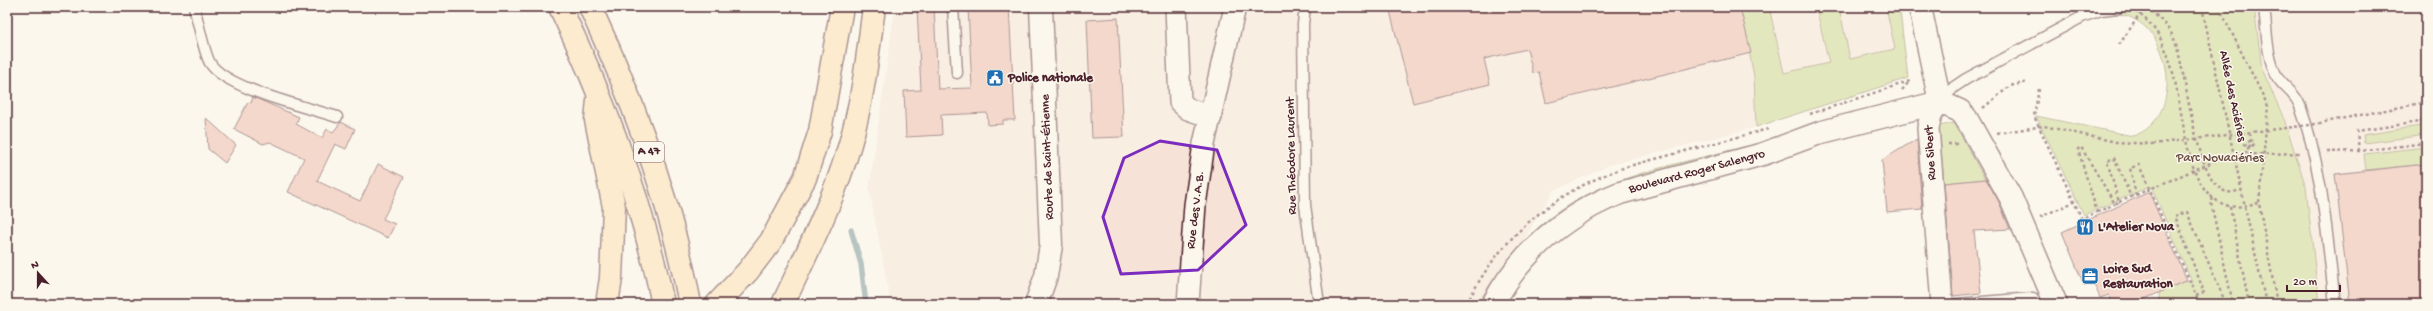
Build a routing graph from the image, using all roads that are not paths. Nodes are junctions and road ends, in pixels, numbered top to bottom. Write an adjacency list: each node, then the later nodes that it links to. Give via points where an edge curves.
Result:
1 (194, 7): 17 (lane, via 210,63 224,77 256,91)
2 (560, 7): 15 (highway, A 47)
3 (590, 7): 23 (highway, A 47, via 621,74 658,175 684,270)
4 (842, 7): 20 (highway, via 820,131 806,178 771,241 748,271)
5 (874, 7): 24 (highway, via 865,77 850,144 826,210)
6 (953, 7): 14 (lane)
7 (1042, 7): 25 (street, Route de Saint-Étienne, via 1051,246 1046,276)
8 (1176, 7): 18 (street, via 1180,102 1188,109)
9 (1235, 7): 18 (street, Rue des V.A.B.)
10 (1305, 7): 27 (lane, Rue Théodore Laurent, via 1305,205)
11 (1920, 7): 16 (street)
12 (2264, 7): 32 (lane, via 2271,58 2278,79 2293,92 2300,106 2319,180)
13 (2118, 8): 16 (lane, via 2101,10 2082,17 1966,79)
14 (957, 73)
15 (599, 91): 21 (highway, via 596,120 614,207 611,278); 22 (highway, A 47, via 632,182)
16 (1940, 102): 28 (street, Boulevard Roger Salengro, via 1822,132 1763,154 1620,193 1600,201 1550,232 1515,269); 29 (street, Rue Sibert, via 1931,115 1928,128); 31 (street, via 1960,111 1966,118 2011,198)
17 (337, 116)
18 (1211, 117): 26 (street, Rue des V.A.B., via 1195,205)
19 (2033, 298): 30 (lane)
20 (718, 302)
21 (607, 304)
22 (663, 304)
23 (690, 304)
24 (783, 304)
25 (1036, 304)
26 (1188, 304)
27 (1319, 304)
28 (1493, 304)
29 (1942, 304)
30 (1956, 304)
31 (2056, 304)
32 (2335, 304)

